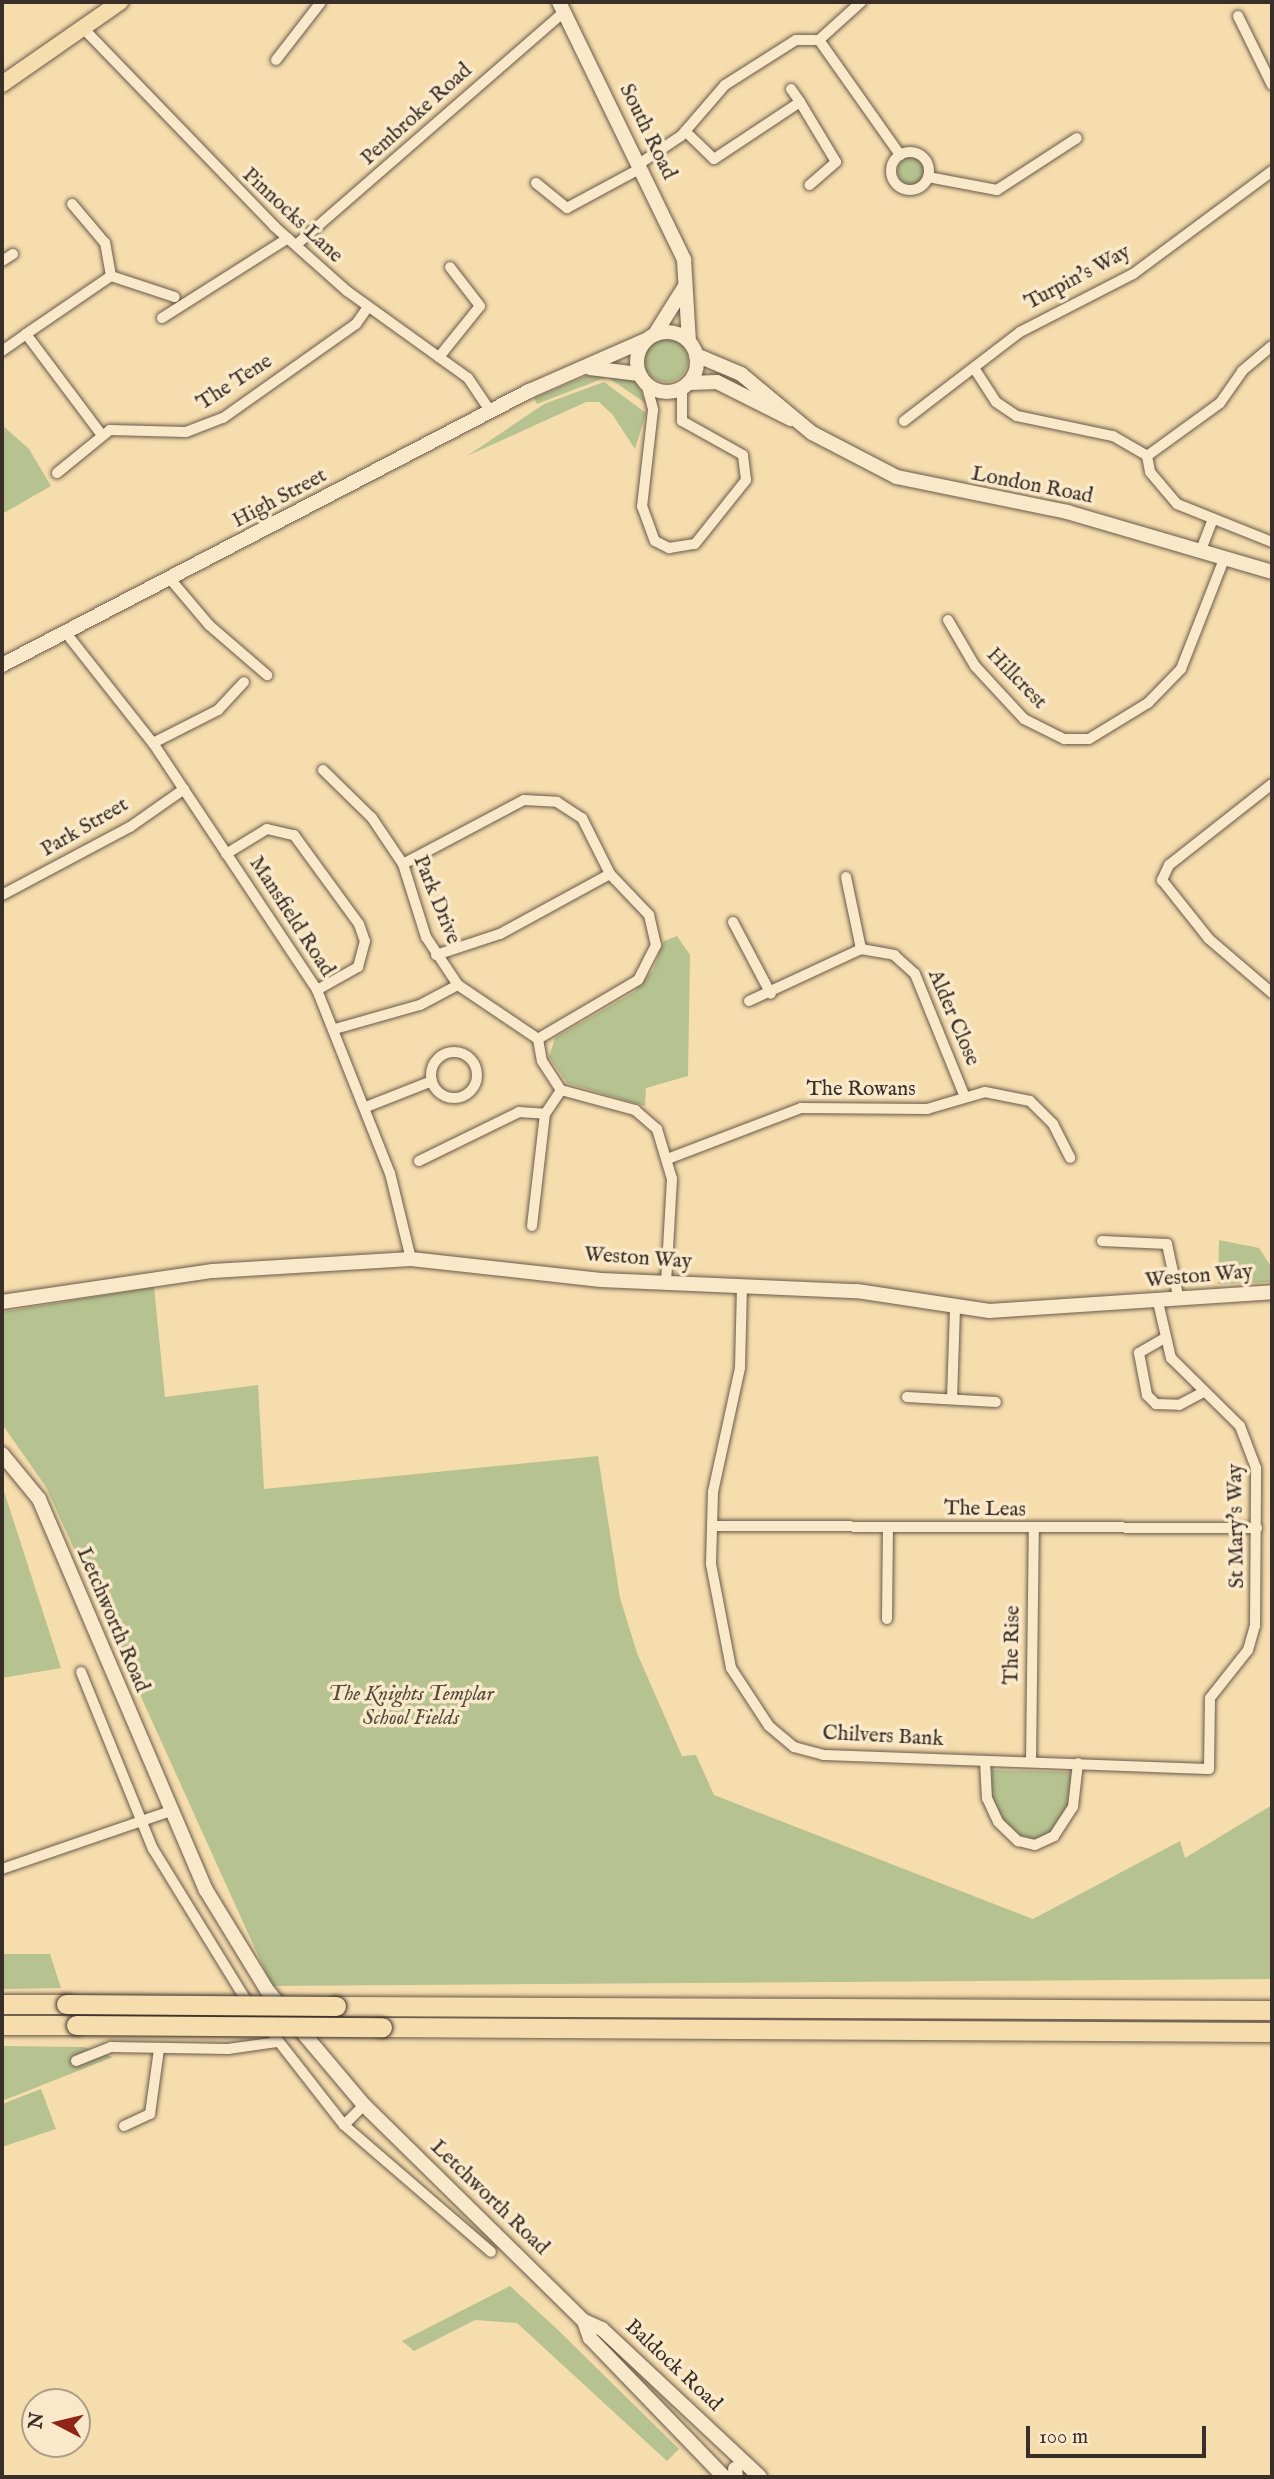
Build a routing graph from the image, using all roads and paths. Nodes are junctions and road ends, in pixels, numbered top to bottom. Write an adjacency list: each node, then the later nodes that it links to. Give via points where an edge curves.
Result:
1 (120, 2): 6 (main road)
2 (321, 2): 8 (street, via 296,26)
3 (861, 2): 7 (street)
4 (561, 7): 16 (main road, South Road); 22 (street, Pembroke Road)
5 (1238, 16): 10 (street)
6 (84, 29): 9 (main road); 22 (street, Pinnocks Lane, via 201,157)
7 (819, 40): 13 (street, via 796,40 725,86); 15 (street)
8 (276, 60)
9 (2, 84)
10 (1272, 85)
11 (791, 89): 12 (street)
12 (800, 102): 13 (street, via 714,159); 20 (street, via 836,162)
13 (685, 131): 16 (street)
14 (1077, 138): 18 (street, via 997,190)
15 (900, 155): 18 (street, via 923,157); 18 (street, via 892,168 898,185 915,189)
16 (640, 166): 19 (street, via 566,208); 27 (main road, South Road, via 684,260)
17 (1272, 171): 38 (street, Turpin's Way, via 1133,274 1056,310)
18 (928, 177)
19 (536, 183)
20 (810, 185)
21 (72, 204): 26 (street, via 105,243)
22 (292, 242): 29 (street, Pinnocks Lane); 30 (street, Pembroke Road)
23 (13, 254): 24 (street)
24 (2, 261)
25 (450, 267): 37 (street, via 476,296 479,312)
26 (111, 276): 28 (street); 31 (street)
27 (686, 285): 32 (main road); 33 (main road, South Road)
28 (174, 297)
29 (368, 307): 37 (street, Pinnocks Lane); 45 (street, The Tene, via 356,324 223,418 186,432 124,428)
30 (162, 318)
31 (26, 334): 35 (street); 45 (street)
32 (650, 337): 33 (main road, via 666,332); 39 (main road, High Street); 40 (main road)
33 (689, 341): 36 (main road)
34 (1272, 346): 46 (street, via 1242,371 1220,403)
35 (2, 351)
36 (696, 355): 41 (main road); 43 (main road, London Road, via 741,374)
37 (439, 357): 42 (street, Pinnocks Lane, via 477,387)
38 (974, 368): 44 (street, Turpin's Way); 46 (street, via 996,402 1017,416 1113,436)
39 (578, 369): 40 (main road); 42 (main road, High Street)
40 (643, 379): 41 (main road, via 663,392); 41 (street, via 653,410 642,506 655,541 669,548 695,544 746,480 743,455 682,421)
41 (685, 386): 43 (main road, London Road, via 717,382)
42 (490, 411): 53 (main road, High Street)
43 (793, 420): 50 (main road, London Road, via 897,477 1067,512)
44 (904, 421)
45 (101, 434): 47 (street)
46 (1147, 457): 48 (street, via 1150,472 1177,504)
47 (57, 473)
48 (1212, 522): 49 (street); 50 (street)
49 (1272, 542)
50 (1201, 550): 51 (main road, London Road)
51 (1225, 557): 52 (main road, London Road); 54 (street, Hillcrest, via 1181,669 1148,704 1089,739 1064,739 1024,719 975,666)
52 (1272, 572)
53 (171, 580): 55 (main road, High Street); 57 (street, via 209,625)
54 (948, 620)
55 (66, 633): 56 (main road, High Street); 59 (street, Mansfield Road)
56 (2, 665)
57 (267, 674)
58 (244, 682): 59 (street, via 218,710)
59 (153, 743): 62 (street, Mansfield Road)
60 (323, 769): 64 (street, Park Drive, via 372,818)
61 (1272, 784): 73 (street, via 1162,874 1209,939)
62 (184, 789): 63 (street, Mansfield Road); 67 (street, Park Street, via 130,827)
63 (226, 853): 72 (street, Mansfield Road); 72 (street, via 267,829 294,835 359,924 365,941 358,967)
64 (403, 864): 65 (street, via 512,805 549,800 582,818); 70 (street, Park Drive)
65 (610, 874): 70 (street, via 500,934); 77 (street, via 649,915 656,935 653,955 638,980 601,1007)
66 (846, 877): 69 (street)
67 (2, 895)
68 (733, 922): 74 (street)
69 (861, 949): 74 (street); 80 (street, Alder Close, via 894,955 915,974)
70 (436, 955): 71 (street, Park Drive)
71 (458, 985): 76 (street, via 420,1005); 77 (street, Park Drive)
72 (317, 990): 76 (street, Mansfield Road)
73 (1272, 993)
74 (771, 994): 75 (street)
75 (750, 1002)
76 (335, 1030): 81 (street, Mansfield Road)
77 (538, 1040): 79 (street, via 542,1061)
78 (432, 1081): 78 (street, via 433,1066 446,1053 461,1053 476,1068 476,1084 461,1097 445,1096); 81 (street)
79 (561, 1090): 82 (street); 83 (street, via 642,1114 657,1129)
80 (965, 1097): 83 (street, The Rowans, via 927,1109 802,1108); 84 (street, The Rowans, via 1002,1093 1030,1101 1053,1124)
81 (366, 1107): 88 (street, Mansfield Road)
82 (545, 1114): 85 (street, via 519,1112); 86 (street)
83 (670, 1158): 89 (street)
84 (1070, 1158)
85 (419, 1161)
86 (532, 1226)
87 (1102, 1241): 92 (street, via 1167,1244)
88 (411, 1259): 89 (main road, Weston Way); 93 (main road, Weston Way, via 213,1271)
89 (666, 1284): 90 (main road, Weston Way)
90 (742, 1286): 95 (main road, Weston Way, via 857,1291); 102 (street, Chilvers Bank, via 740,1368 718,1465)
91 (1272, 1292): 92 (main road, Weston Way)
92 (1179, 1300): 94 (main road, Weston Way)
93 (2, 1302)
94 (1158, 1302): 95 (main road, Weston Way); 96 (street, St Mary's Way)
95 (955, 1309): 99 (street)
96 (1163, 1339): 97 (street, St Mary's Way); 97 (street, via 1139,1353 1147,1395 1156,1404 1179,1405)
97 (1203, 1392): 104 (street, St Mary's Way, via 1251,1442)
98 (907, 1397): 99 (street)
99 (952, 1399): 100 (street)
100 (996, 1402)
101 (2, 1454): 112 (main road, Letchworth Road, via 39,1499)
102 (712, 1526): 103 (street, The Leas); 108 (street, Chilvers Bank, via 714,1598 732,1668 755,1712 778,1735 794,1747 823,1755)
103 (888, 1528): 105 (street, The Leas); 106 (street)
104 (1257, 1528): 105 (street, The Leas); 111 (street, St Mary's Way, via 1255,1626 1248,1650 1210,1698)
105 (1034, 1530): 109 (street, The Rise)
106 (887, 1619)
107 (81, 1672): 113 (street, Letchworth Road)
108 (985, 1761): 109 (street, Chilvers Bank); 110 (street, via 987,1798 998,1822 1018,1841 1035,1844 1054,1836 1073,1807)
109 (1031, 1761): 110 (street, Chilvers Bank)
110 (1078, 1763): 111 (street, Chilvers Bank)
111 (1209, 1769)
112 (170, 1811): 113 (street); 122 (main road, Letchworth Road, via 253,1969 316,2054)
113 (142, 1824): 114 (street); 119 (street, Letchworth Road, via 202,1936)
114 (2, 1869)
115 (2, 2004): 116 (highway, bridge)
116 (1272, 2010)
117 (2, 2025): 118 (highway, bridge)
118 (1272, 2032)
119 (277, 2042): 120 (street); 123 (street, Letchworth Road)
120 (159, 2049): 121 (street, via 111,2047); 124 (street, via 150,2114)
121 (76, 2060)
122 (364, 2105): 123 (street); 126 (main road, Letchworth Road)
123 (344, 2125): 125 (street, Letchworth Road)
124 (124, 2126)
125 (491, 2252)
126 (584, 2321): 127 (main road, Baldock Road, via 602,2329); 127 (main road, Baldock Road, via 590,2338)
127 (729, 2473): 128 (main road, Baldock Road)
128 (760, 2477)

